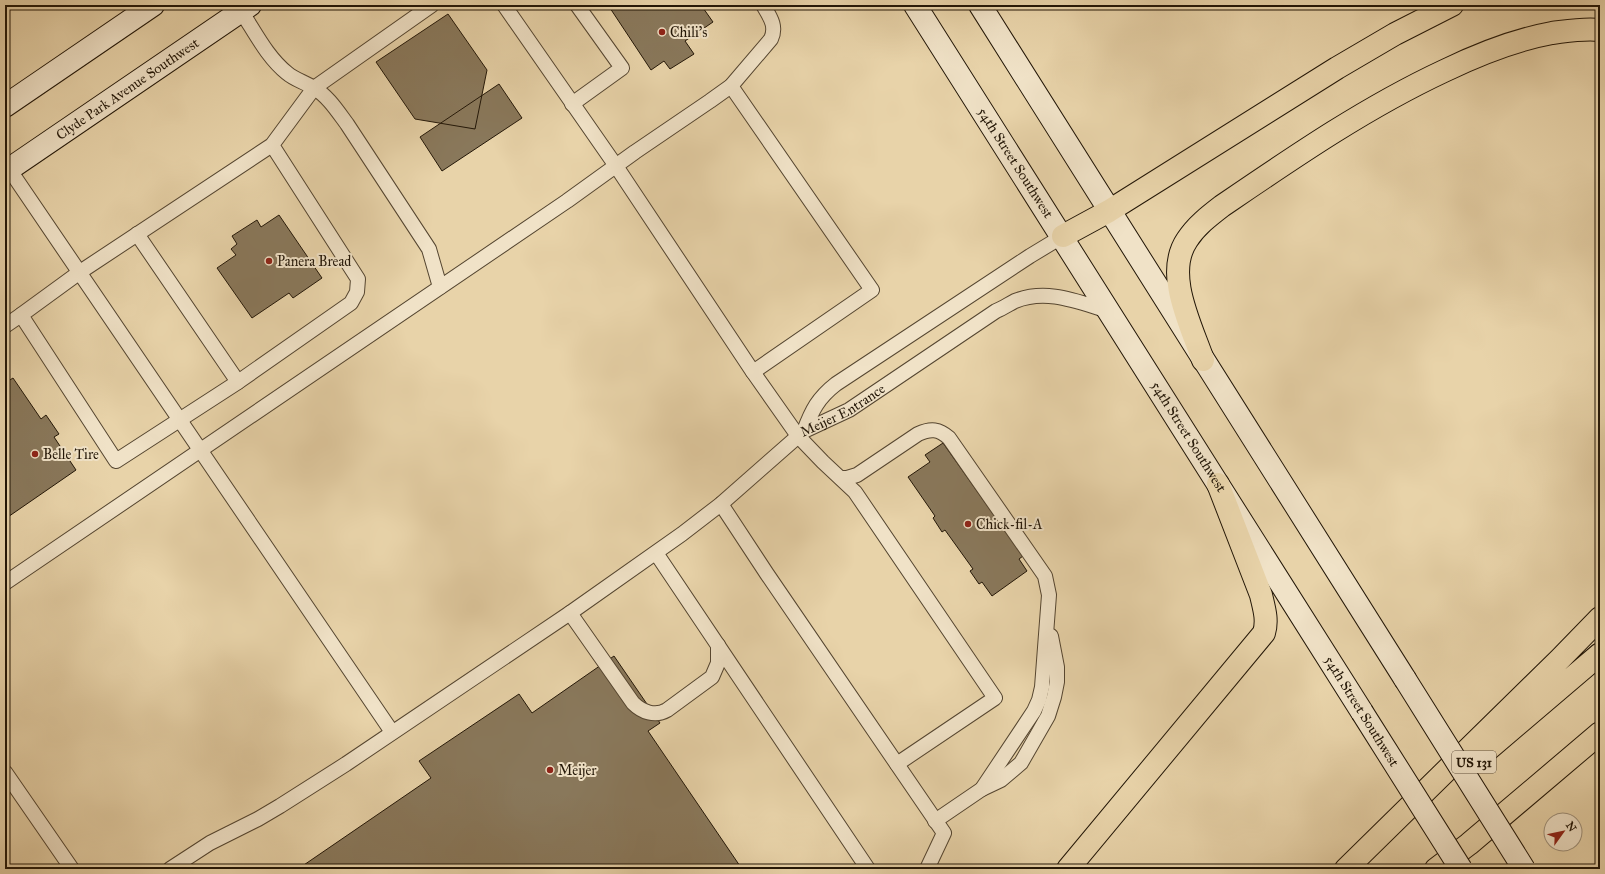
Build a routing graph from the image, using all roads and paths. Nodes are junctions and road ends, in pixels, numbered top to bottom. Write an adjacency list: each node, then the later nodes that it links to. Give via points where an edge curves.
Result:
1 (153, 5): 14 (main road)
2 (432, 5): 12 (lane)
3 (504, 5): 13 (lane)
4 (577, 5): 13 (lane, via 622,68)
5 (763, 5): 11 (lane, via 774,24 774,32)
6 (915, 5): 20 (main road, 54th Street Southwest)
7 (980, 5): 18 (main road)
8 (1452, 5): 18 (highway, via 1337,68)
9 (246, 8): 12 (lane, via 269,55 288,75); 17 (main road, Clyde Park Avenue Southwest)
10 (1600, 30): 26 (highway, via 1571,30 1540,35 1476,55 1434,75 1323,137 1208,217 1186,240 1177,268 1180,294)
11 (732, 86): 16 (lane); 27 (lane, via 872,290)
12 (314, 88): 15 (lane); 22 (lane, via 335,107 419,232 429,249)
13 (572, 104): 16 (lane)
14 (5, 106)
15 (272, 145): 19 (lane); 28 (lane, via 358,279 357,292 351,303)
16 (616, 166): 22 (lane); 27 (lane)
17 (6, 168): 21 (lane)
18 (1109, 211): 20 (highway); 26 (main road)
19 (137, 234): 21 (lane); 28 (lane)
20 (1063, 236): 23 (main road, 54th Street Southwest); 30 (lane, Meijer Entrance, via 826,391 813,409)
21 (80, 272): 24 (lane); 29 (lane)
22 (440, 288): 31 (lane)
23 (1108, 311): 30 (lane, Meijer Entrance, via 1054,295 1039,295 1016,301 996,311 849,410); 33 (main road, 54th Street Southwest)
24 (21, 315): 25 (lane); 29 (lane, via 116,461)
25 (5, 326)
26 (1204, 360): 56 (main road, bridge)
27 (753, 372): 30 (lane)
28 (238, 382): 29 (lane)
29 (180, 420): 31 (lane)
30 (801, 434): 32 (lane); 34 (lane)
31 (200, 450): 36 (lane); 41 (lane)
32 (841, 478): 43 (lane, via 855,492 995,698); 45 (lane, via 857,474 918,434 928,430 945,434 1045,576 1049,595 1039,700 982,789)
33 (1218, 484): 51 (highway, via 1261,595 1265,609 1264,633); 55 (main road, 54th Street Southwest, bridge)
34 (721, 504): 35 (lane); 43 (lane)
35 (656, 552): 37 (lane); 39 (lane)
36 (5, 583)
37 (570, 613): 39 (lane, via 633,703 652,713 667,710 712,677 718,663); 41 (lane)
38 (1600, 618): 52 (highway)
39 (718, 645): 49 (lane)
40 (1600, 654): 52 (highway, US 131)
41 (392, 732): 48 (lane, via 280,806 210,843)
42 (1600, 733): 46 (highway)
43 (897, 764): 45 (lane)
44 (5, 772): 47 (lane)
45 (935, 821): 50 (lane, via 944,833)
46 (1468, 844): 53 (highway); 54 (highway)
47 (72, 869)
48 (170, 869)
49 (868, 869)
50 (927, 869)
51 (1068, 869)
52 (1347, 869)
53 (1436, 869)
54 (1442, 869)
55 (1461, 869)
56 (1524, 869)

